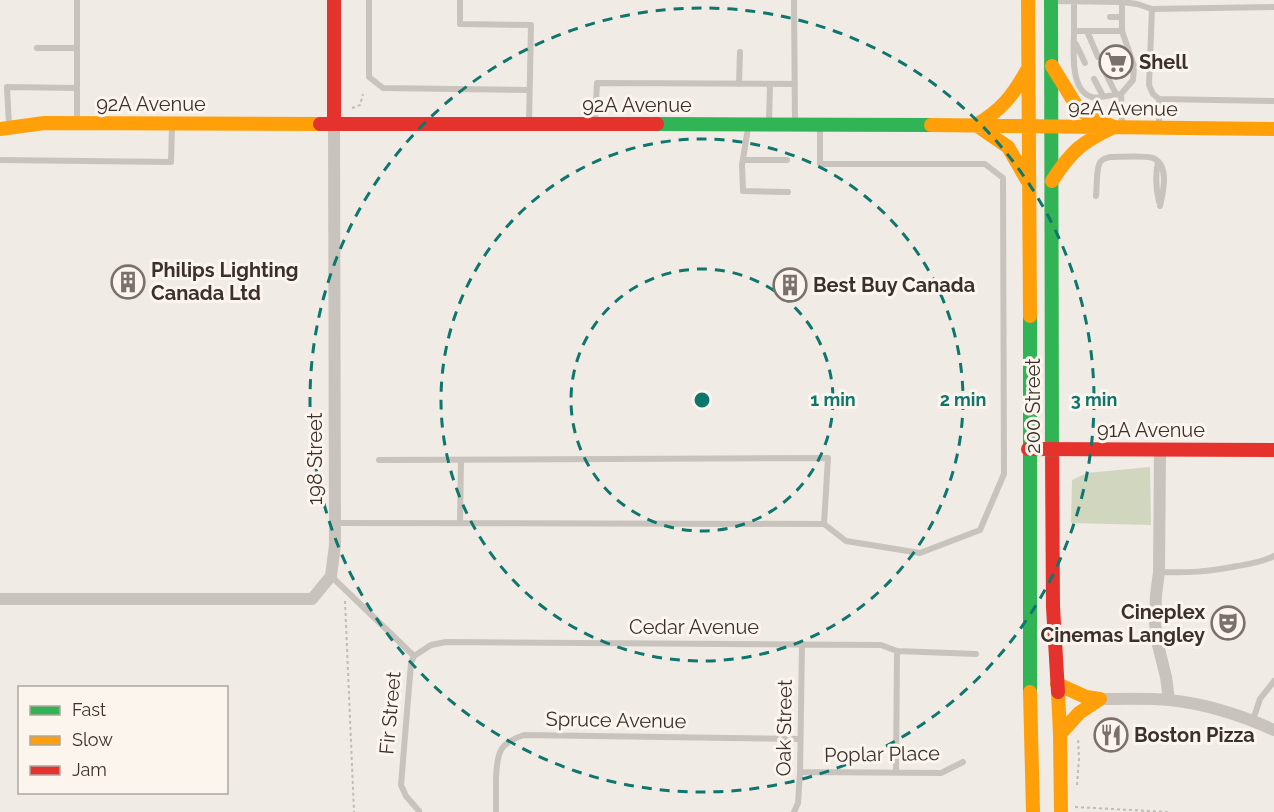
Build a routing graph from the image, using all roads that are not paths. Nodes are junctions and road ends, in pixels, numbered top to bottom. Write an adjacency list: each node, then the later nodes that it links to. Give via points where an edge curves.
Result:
1 (77, 0): 22 (lane)
2 (334, 0): 41 (main road, 198 Street)
3 (369, 0): 34 (lane, via 369,77 383,88)
4 (460, 0): 34 (lane, via 460,24 531,25)
5 (794, 0): 32 (lane)
6 (1028, 0): 27 (main road, 200 Street)
7 (1051, 1): 10 (lane); 26 (main road, 200 Street)
8 (1082, 1): 9 (lane); 10 (lane)
9 (1123, 1): 12 (lane); 16 (lane)
10 (1074, 2): 13 (lane)
11 (1274, 7): 12 (lane)
12 (1152, 9): 37 (lane, via 1149,85)
13 (1074, 17): 14 (lane); 17 (lane)
14 (1084, 17)
15 (1110, 17): 16 (lane)
16 (1122, 17): 19 (lane)
17 (1074, 31): 18 (lane); 20 (lane)
18 (1087, 31): 19 (lane); 24 (lane)
19 (1122, 31): 35 (lane, via 1134,66 1133,80)
20 (1074, 40): 25 (lane); 36 (lane, via 1074,74 1082,91 1092,97)
21 (37, 48): 22 (lane)
22 (77, 48): 33 (lane)
23 (740, 52): 30 (lane)
24 (1098, 57)
25 (1085, 63)
26 (1052, 65): 50 (main road, 200 Street); 51 (main road, via 1076,105 1088,116)
27 (1028, 68): 48 (main road, via 1007,103); 49 (main road, 200 Street)
28 (1106, 74): 35 (lane)
29 (1094, 79): 36 (lane)
30 (739, 84): 31 (lane); 43 (lane, via 597,83)
31 (770, 84): 32 (lane); 45 (lane)
32 (795, 84): 46 (lane)
33 (77, 88): 39 (lane); 52 (lane, via 7,87)
34 (529, 90): 42 (lane)
35 (1118, 94): 36 (lane); 51 (lane)
36 (1103, 96)
37 (1160, 99): 38 (lane); 53 (lane)
38 (1274, 101)
39 (77, 123): 40 (main road, 92A Avenue); 52 (main road, 92A Avenue)
40 (172, 124): 41 (main road, 92A Avenue); 55 (lane, via 171,162)
41 (334, 124): 42 (main road, 92A Avenue); 69 (street, 198 Street)
42 (529, 124): 43 (main road, 92A Avenue)
43 (595, 124): 44 (main road, 92A Avenue)
44 (748, 125): 45 (main road, 92A Avenue); 56 (lane)
45 (769, 125): 46 (main road, 92A Avenue)
46 (795, 125): 47 (main road, 92A Avenue)
47 (820, 125): 48 (main road, 92A Avenue); 71 (lane, via 820,164 985,164 1003,178 1004,474 980,530 920,553 846,541)
48 (976, 125): 49 (main road, 92A Avenue); 59 (main road, via 1008,147)
49 (1028, 126): 50 (main road, 92A Avenue); 59 (main road, 200 Street)
50 (1052, 126): 51 (main road, 92A Avenue); 58 (main road, 200 Street)
51 (1118, 127): 53 (main road, 92A Avenue); 58 (main road, via 1076,148)
52 (4, 128)
53 (1159, 128): 54 (main road, 92A Avenue)
54 (1274, 129)
55 (0, 160)
56 (743, 160): 57 (lane); 60 (lane, via 743,191)
57 (787, 160)
58 (1052, 181): 64 (main road, 200 Street)
59 (1028, 183): 63 (main road, 200 Street)
60 (788, 192)
61 (1096, 196): 62 (lane, via 1098,167 1104,159 1152,157 1163,172)
62 (1160, 206)
63 (1028, 449): 64 (main road, 91A Avenue); 94 (main road, 200 Street)
64 (1052, 449): 65 (main road, 91A Avenue); 81 (main road, 200 Street)
65 (1160, 450): 66 (main road, 91A Avenue); 73 (street)
66 (1274, 450)
67 (379, 460): 68 (lane)
68 (461, 460): 70 (lane); 71 (lane, via 828,458)
69 (335, 522): 70 (lane); 74 (street, 198 Street)
70 (460, 523): 71 (lane)
71 (824, 524)
72 (1274, 556): 73 (lane, via 1199,573)
73 (1159, 572): 83 (street, via 1155,623)
74 (331, 576): 75 (street, via 312,599); 79 (lane, Fir Street)
75 (0, 599)
76 (802, 645): 77 (lane, Cedar Avenue, via 881,645); 79 (lane, Cedar Avenue, via 446,642 431,645); 87 (lane, Oak Street)
77 (897, 651): 78 (lane, Cedar Avenue); 90 (lane)
78 (976, 654)
79 (414, 656): 91 (lane, Fir Street, via 401,785)
80 (1274, 681): 84 (lane, via 1260,699)
81 (1057, 684): 82 (main road); 86 (main road, 200 Street)
82 (1100, 699): 83 (street); 86 (main road, via 1079,713)
83 (1169, 700): 84 (street)
84 (1253, 720): 85 (street)
85 (1274, 730)
86 (1060, 734): 95 (main road, 200 Street)
87 (800, 739): 89 (lane, Oak Street); 92 (lane, Spruce Avenue, via 524,735 505,744 500,751)
88 (963, 762): 90 (lane, Poplar Place, via 941,773)
89 (800, 772): 90 (lane, Poplar Place); 93 (lane, Oak Street)
90 (896, 772)
91 (420, 812)
92 (496, 812)
93 (794, 812)
94 (1033, 812)
95 (1060, 812)

